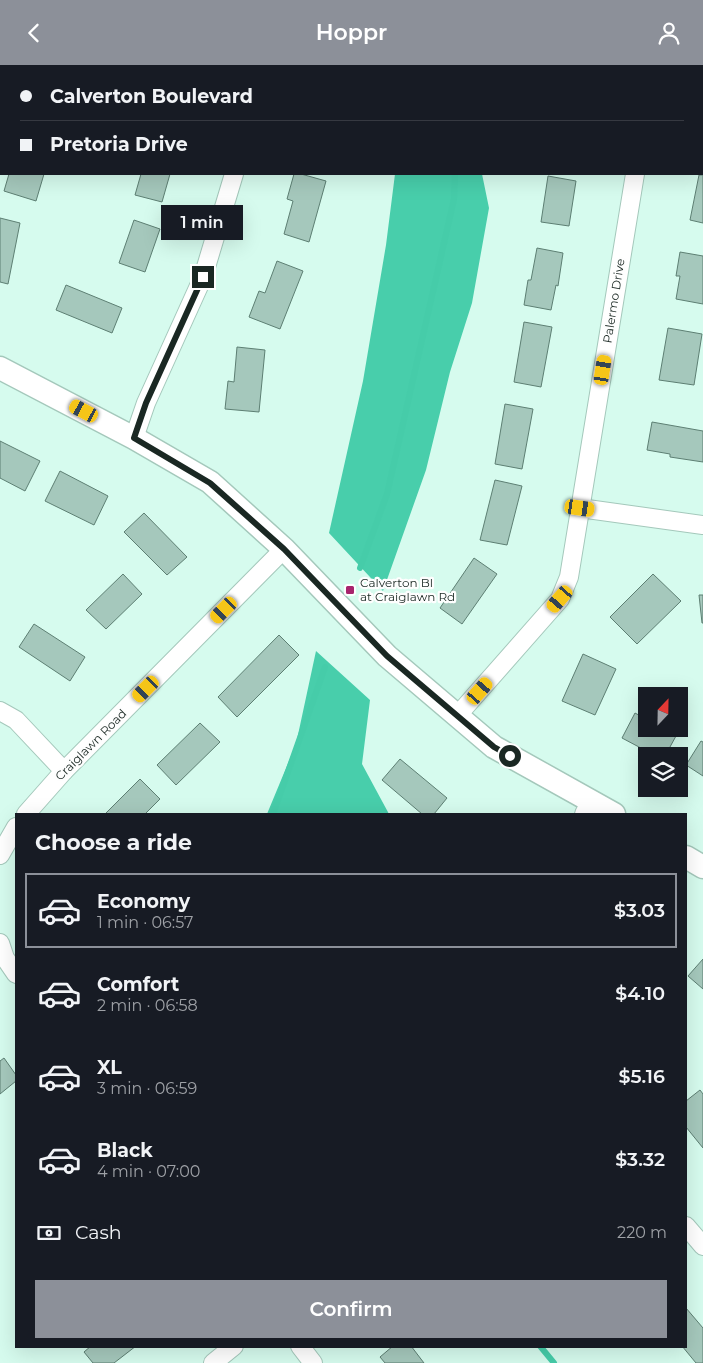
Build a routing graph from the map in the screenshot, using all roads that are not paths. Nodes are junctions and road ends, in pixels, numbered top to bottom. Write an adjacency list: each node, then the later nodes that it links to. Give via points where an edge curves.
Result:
1 (234, 175): 4 (street, via 203,277 146,403)
2 (635, 175): 5 (street, Palermo Drive)
3 (0, 368): 4 (street)
4 (134, 438): 7 (street, via 210,483)
5 (580, 508): 6 (street); 9 (street, Palermo Drive, via 569,577 560,599)
6 (703, 525)
7 (284, 549): 9 (street, via 387,656); 10 (street, Craiglawn Road)
8 (0, 711): 10 (street, via 16,720)
9 (457, 716): 11 (street, via 494,747)
10 (64, 771): 12 (street, Craiglawn Road)
11 (587, 807): 13 (street)
12 (27, 813)
13 (610, 813)
14 (15, 829): 15 (street)
15 (0, 855)
16 (687, 858): 17 (street)
17 (703, 867)
18 (0, 943): 19 (street)
19 (15, 973)
20 (687, 1227): 21 (street)
21 (703, 1247)
22 (232, 1348): 24 (street)
23 (302, 1348): 25 (street)
24 (213, 1363)
25 (313, 1363)

